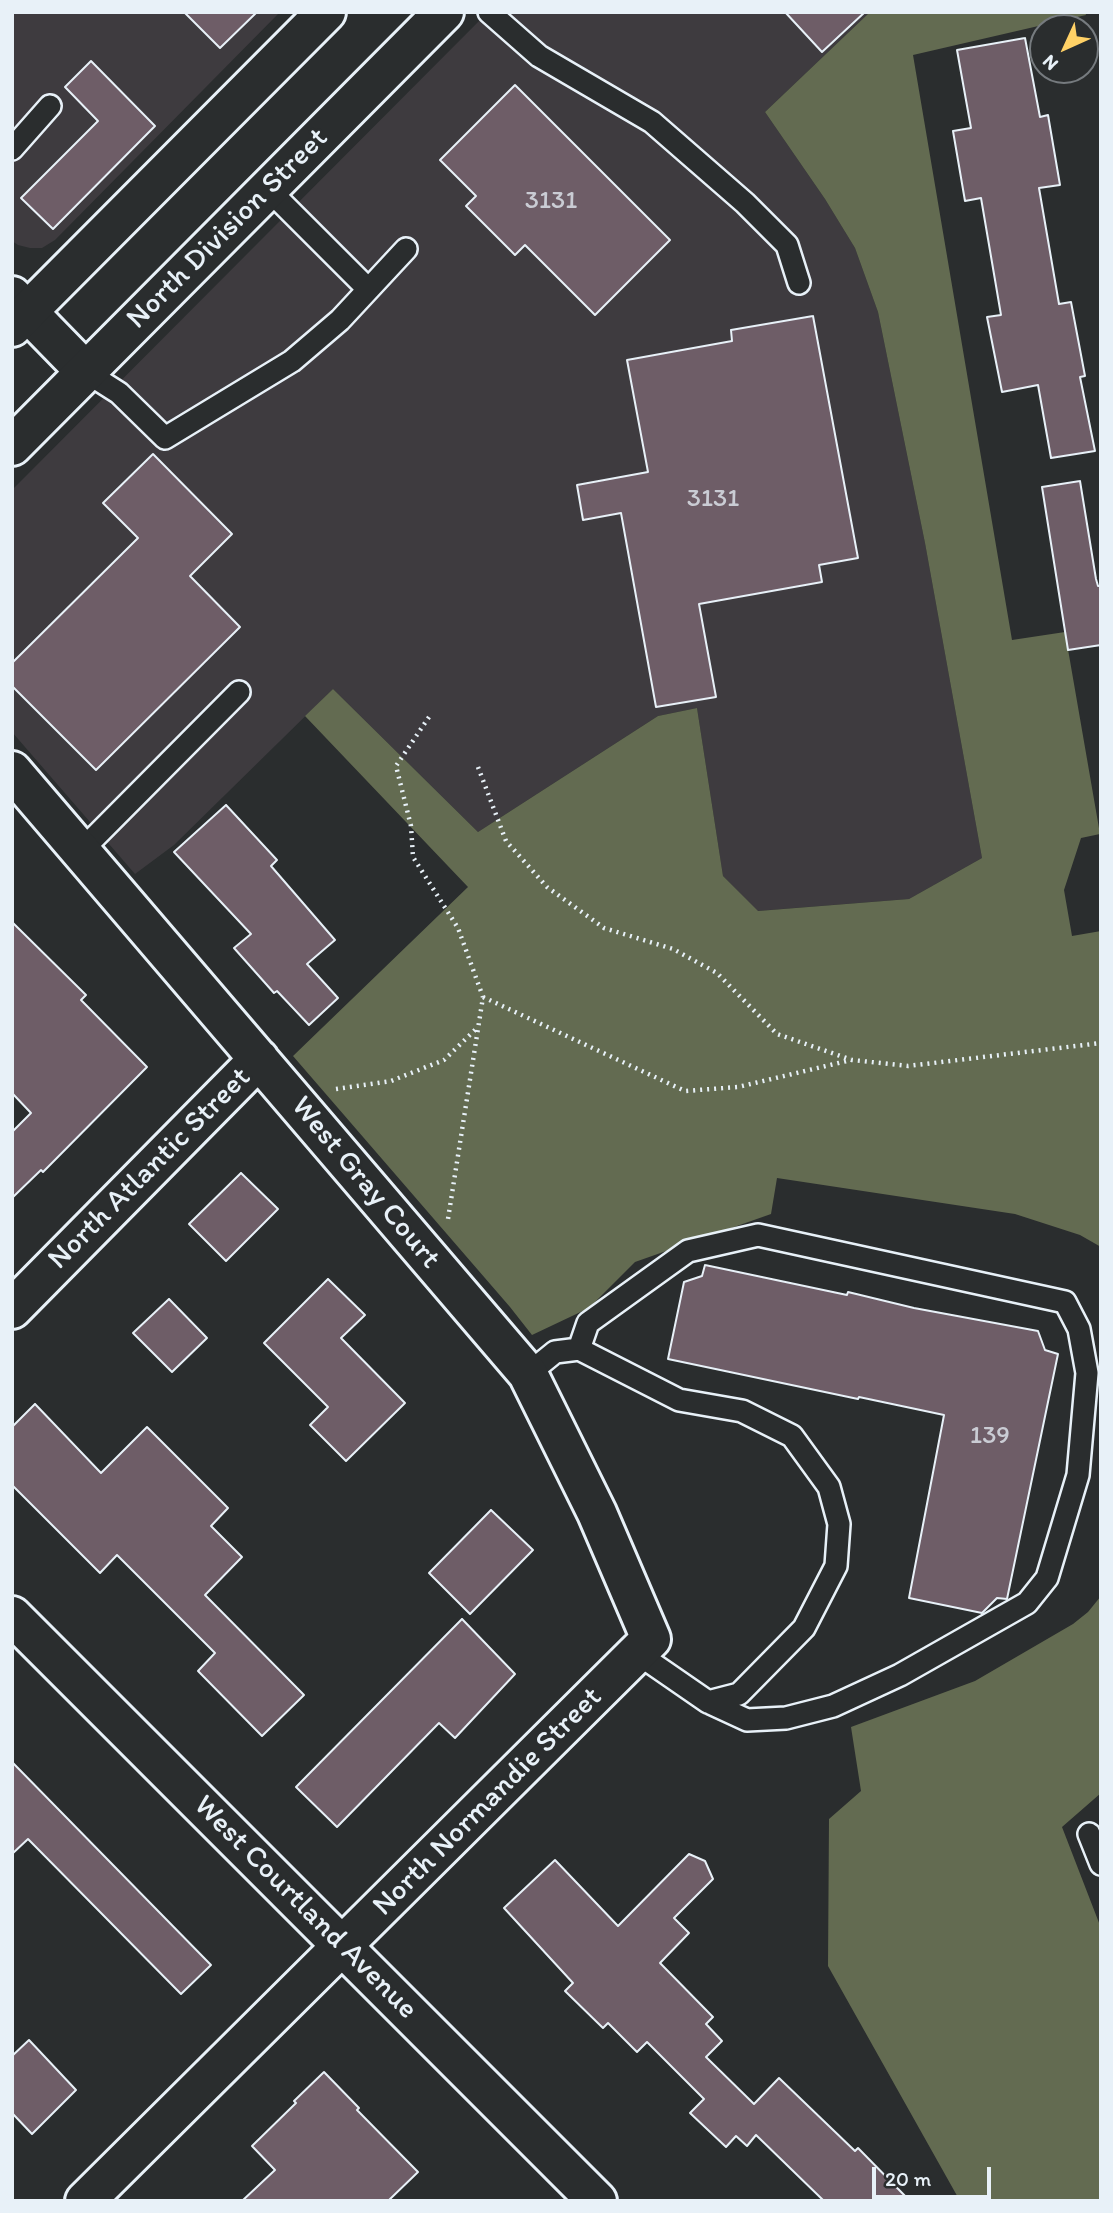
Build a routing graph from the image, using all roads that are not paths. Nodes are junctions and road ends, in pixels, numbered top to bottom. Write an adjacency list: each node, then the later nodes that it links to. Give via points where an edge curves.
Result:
1 (326, 12): 10 (street)
2 (444, 12): 6 (street, North Division Street)
3 (489, 12): 8 (lane, via 539,56 652,122 673,140 787,245)
4 (50, 106): 5 (lane)
5 (12, 149)
6 (268, 190): 9 (lane); 11 (street, North Division Street)
7 (406, 249): 9 (lane)
8 (799, 283)
9 (367, 288): 11 (lane, via 340,320 292,361 165,438 119,393)
10 (18, 311): 11 (street)
11 (86, 372): 12 (street, North Division Street)
12 (12, 446)
13 (239, 692): 15 (lane)
14 (12, 771): 15 (street, West Gray Court)
15 (81, 851): 16 (street, West Gray Court)
16 (259, 1059): 17 (street, North Atlantic Street); 19 (street, West Gray Court)
17 (12, 1309)
18 (579, 1349): 19 (lane, via 555,1352); 22 (lane, via 679,1400 742,1411 792,1436 829,1488 839,1524 836,1566 804,1628 739,1694); 22 (lane, via 589,1323 688,1251 758,1235 1065,1302 1079,1329 1087,1373 1079,1475 1047,1578 1027,1603 900,1675 833,1706 786,1718 747,1720)
19 (528, 1374): 21 (street, West Gray Court, via 597,1513)
20 (12, 1615): 25 (street, West Courtland Avenue)
21 (644, 1646): 22 (lane); 25 (street, North Normandie Street)
22 (708, 1702)
23 (1089, 1834): 24 (lane)
24 (1101, 1864)
25 (343, 1947): 26 (street, North Normandie Street); 27 (street, West Courtland Avenue)
26 (85, 2201)
27 (597, 2201)

